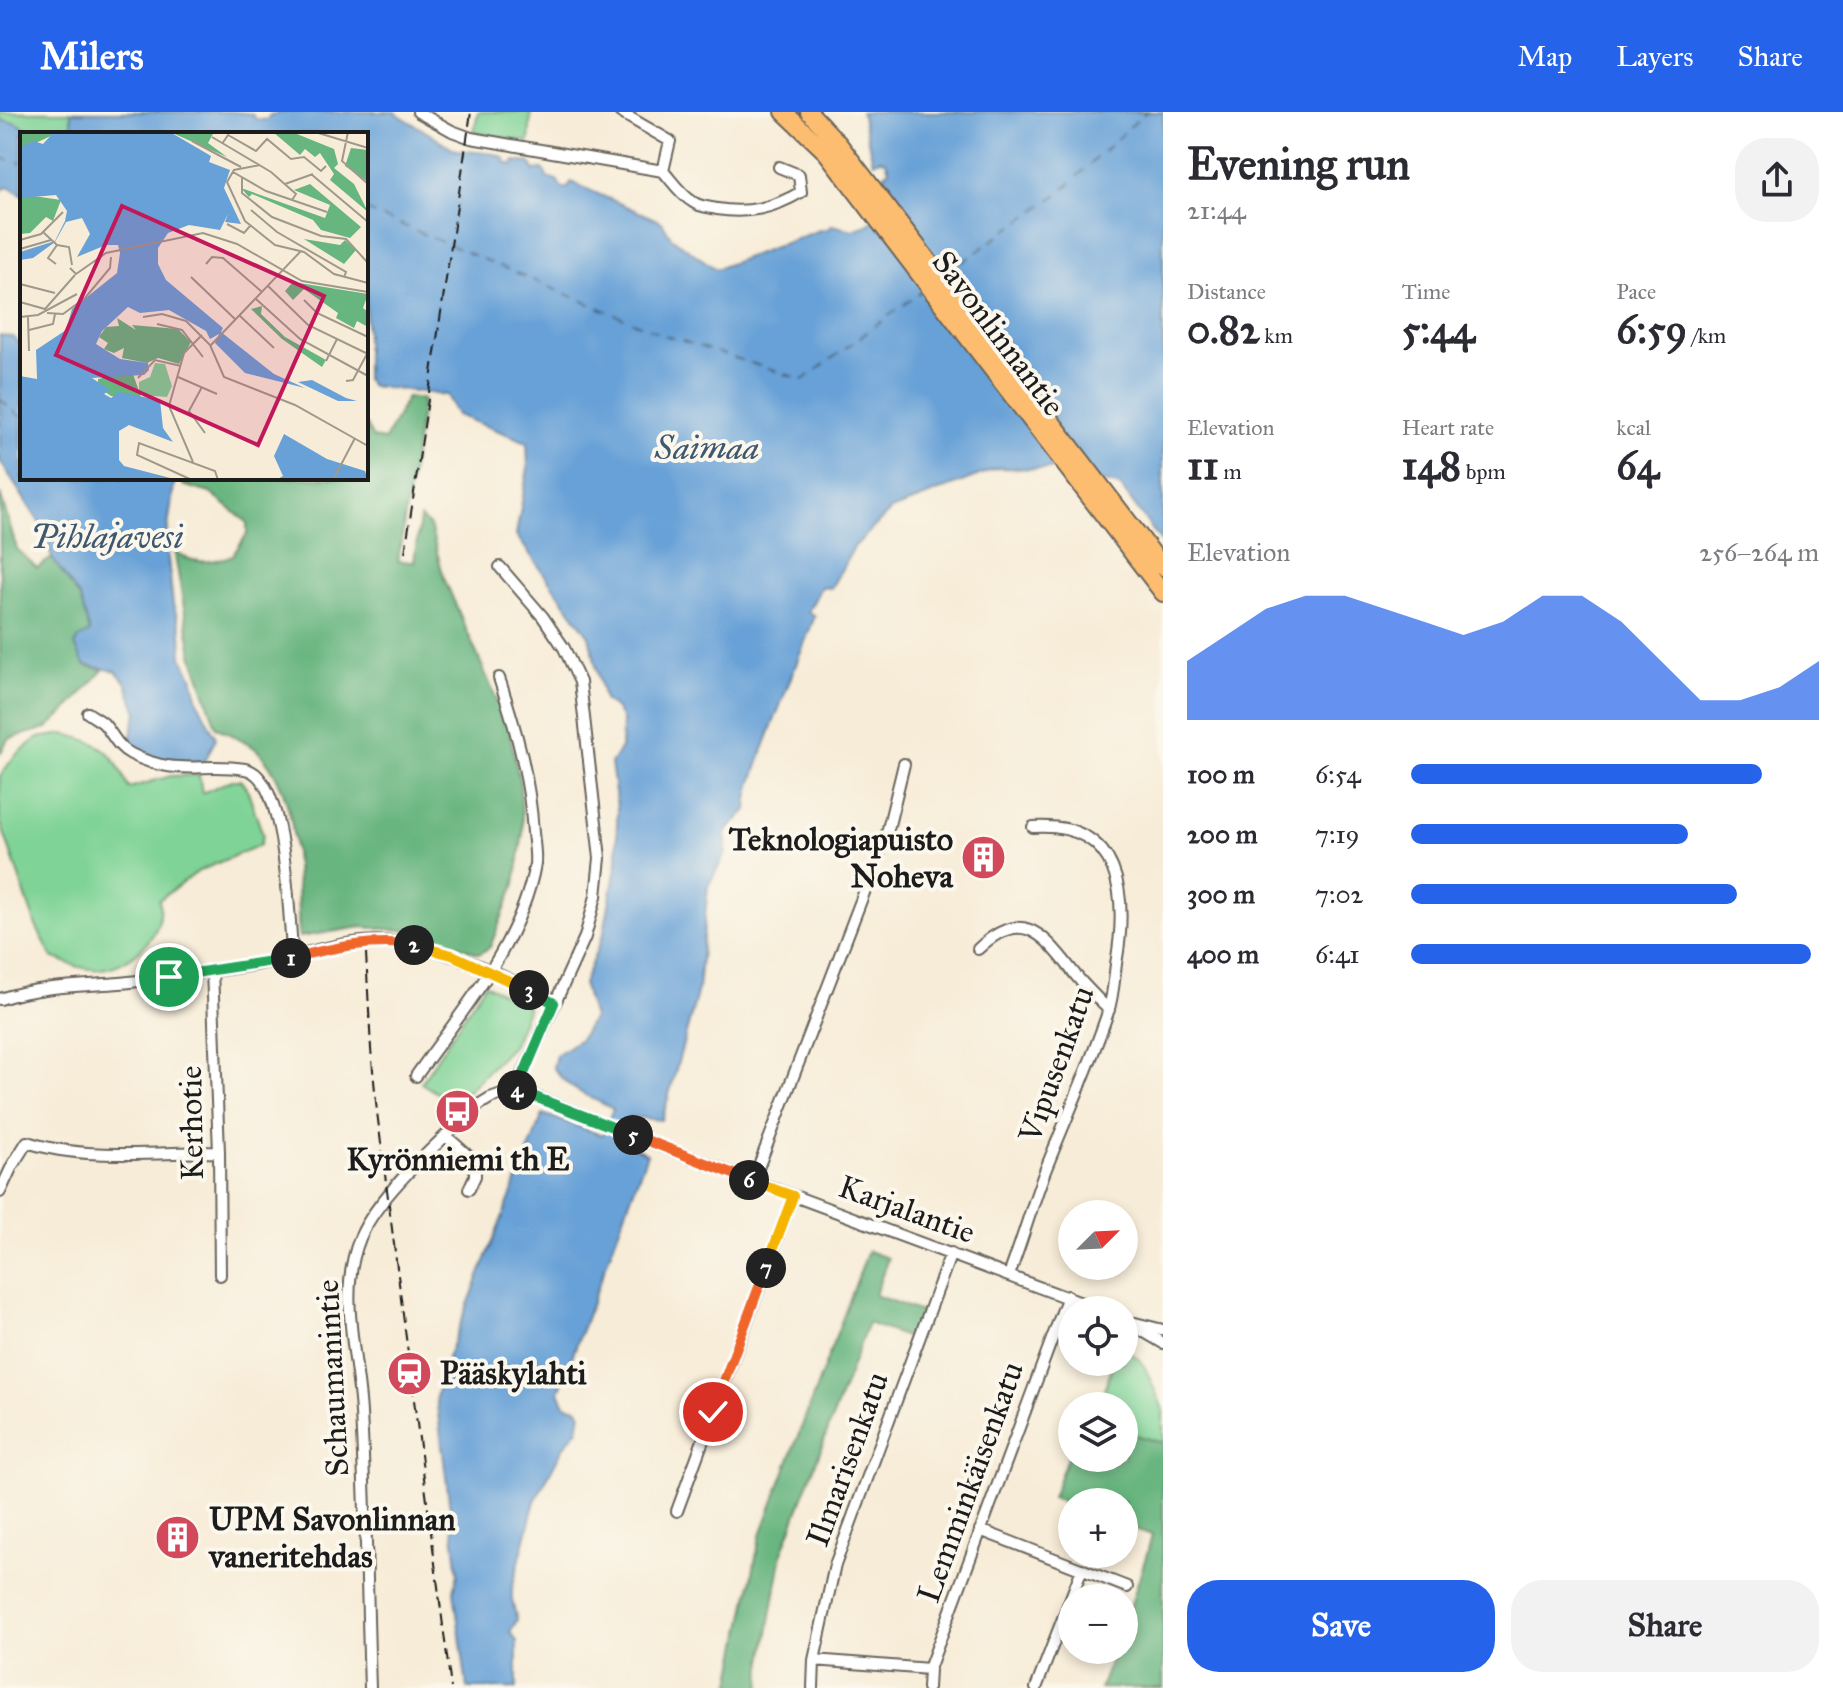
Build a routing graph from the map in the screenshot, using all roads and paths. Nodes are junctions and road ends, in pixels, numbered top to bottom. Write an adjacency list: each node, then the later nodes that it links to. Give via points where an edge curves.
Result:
1 (418, 112): 7 (street, via 471,138)
2 (620, 112): 7 (street, via 670,141)
3 (784, 112): 5 (highway, Savonlinnantie)
4 (809, 112): 5 (highway, Savonlinnantie)
5 (832, 148): 9 (highway, Savonlinnantie); 10 (highway, Savonlinnantie)
6 (779, 167): 7 (street, via 799,175 801,192 749,212 696,205)
7 (663, 171)
8 (500, 567): 20 (street, via 564,648 580,682 585,715 600,858 596,896 585,937)
9 (1163, 567)
10 (1163, 593)
11 (499, 678): 18 (street, via 524,761 535,862 520,915)
12 (88, 713): 16 (street, via 117,744 146,761 176,769 248,769 263,781 285,856)
13 (904, 764): 26 (street, via 887,833)
14 (1033, 827): 21 (street, Vipusenkatu, via 1078,831 1097,843 1112,864 1122,918)
15 (978, 949): 21 (street, via 1007,929 1036,931)
16 (293, 957): 17 (street); 18 (street, via 386,942 424,947)
17 (212, 970): 19 (street, via 32,990); 25 (street, Kerhotie)
18 (489, 971): 20 (street); 22 (street)
19 (0, 999)
20 (554, 1003): 23 (street)
21 (1109, 1010): 32 (street, Vipusenkatu)
22 (416, 1076)
23 (516, 1089): 24 (street, Schaumanintie, via 477,1106); 26 (street, Karjalantie)
24 (447, 1137): 27 (street, via 475,1162); 45 (street, Schaumanintie, via 380,1204 350,1271 361,1415)
25 (219, 1152): 28 (street, via 80,1152 27,1142); 31 (street, Kerhotie)
26 (753, 1181): 29 (street, Karjalantie)
27 (469, 1189)
28 (0, 1192)
29 (793, 1196): 30 (street, Karjalantie); 39 (street)
30 (951, 1253): 32 (street, Karjalantie); 43 (street, Ilmarisenkatu, via 849,1523)
31 (220, 1275)
32 (1009, 1275): 33 (street, Karjalantie)
33 (1068, 1296)
34 (1058, 1323): 40 (street, Lemminkäisenkatu)
35 (1138, 1323): 37 (street)
36 (1138, 1328): 38 (street)
37 (1163, 1330)
38 (1163, 1343)
39 (677, 1511)
40 (980, 1530): 41 (street); 44 (street, Lemminkäisenkatu)
41 (1082, 1569): 42 (street); 48 (street)
42 (1120, 1584)
43 (814, 1660): 44 (street); 46 (street, Ilmarisenkatu)
44 (929, 1669): 47 (street, Lemminkäisenkatu)
45 (370, 1688)
46 (813, 1688)
47 (928, 1688)
48 (1036, 1688)

